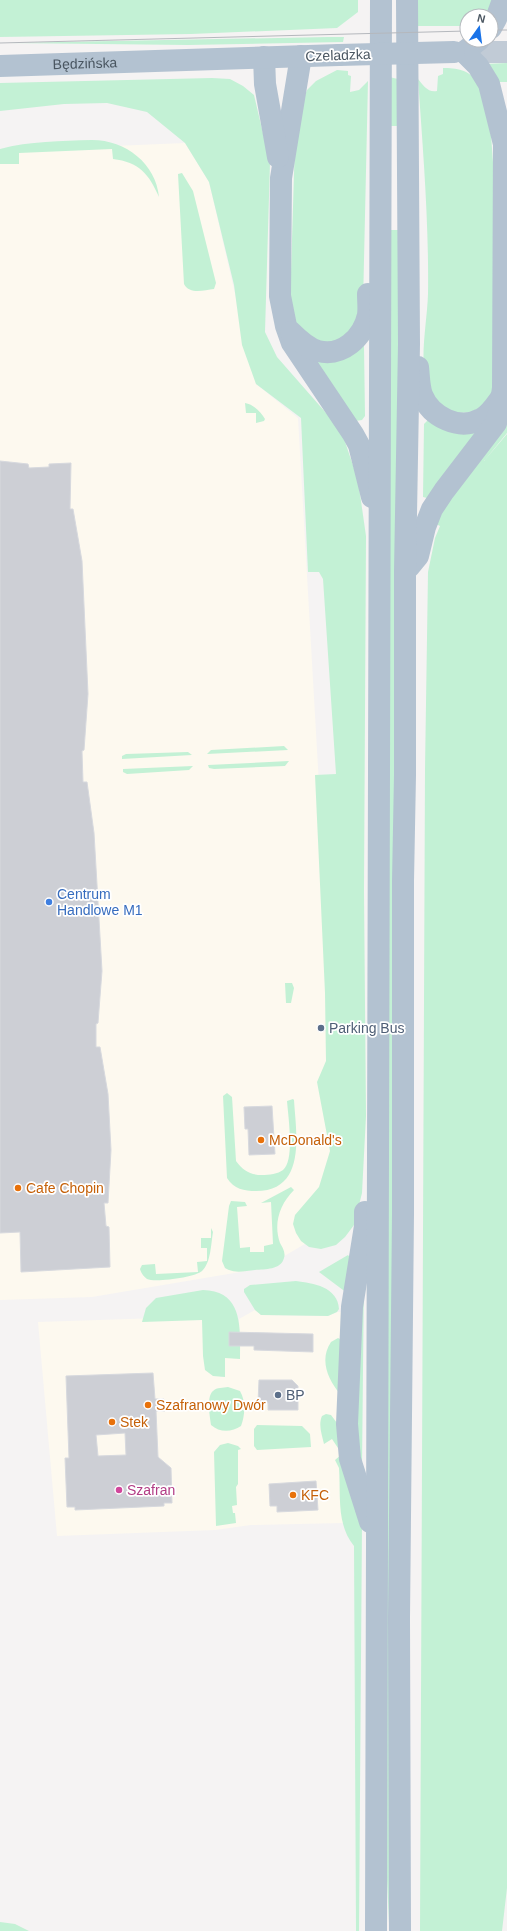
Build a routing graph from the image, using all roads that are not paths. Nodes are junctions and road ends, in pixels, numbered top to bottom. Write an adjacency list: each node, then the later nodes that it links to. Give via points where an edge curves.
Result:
1 (381, 0): 11 (main road)
2 (407, 0): 13 (main road)
3 (466, 48): 4 (main road, Czeladzka); 5 (main road, Czeladzka, bridge); 9 (main road, via 489,84)
4 (507, 52)
5 (301, 56): 6 (main road, Czeladzka); 10 (main road)
6 (264, 57): 7 (main road, Czeladzka); 10 (main road, via 265,84)
7 (169, 60): 8 (main road, Będzińska)
8 (0, 66)
9 (506, 139): 14 (main road, via 504,379)
10 (281, 178): 12 (main road, via 280,296)
11 (380, 255): 12 (main road, via 370,273 368,315 358,336 349,345 339,350 317,351 300,340); 15 (main road)
12 (286, 326): 15 (main road, via 297,352 354,434)
13 (408, 344): 14 (main road, via 417,359 422,394 436,414 456,423 475,422 488,414); 16 (main road)
14 (501, 398): 16 (main road, via 496,423 432,509 418,556)
15 (380, 525): 17 (main road)
16 (405, 571): 20 (main road, via 399,1618)
17 (378, 1117): 18 (main road); 18 (main road, via 368,1140 365,1226 352,1307 347,1424 350,1459 369,1516)
18 (377, 1552): 19 (main road)
19 (376, 1931)
20 (400, 1931)

